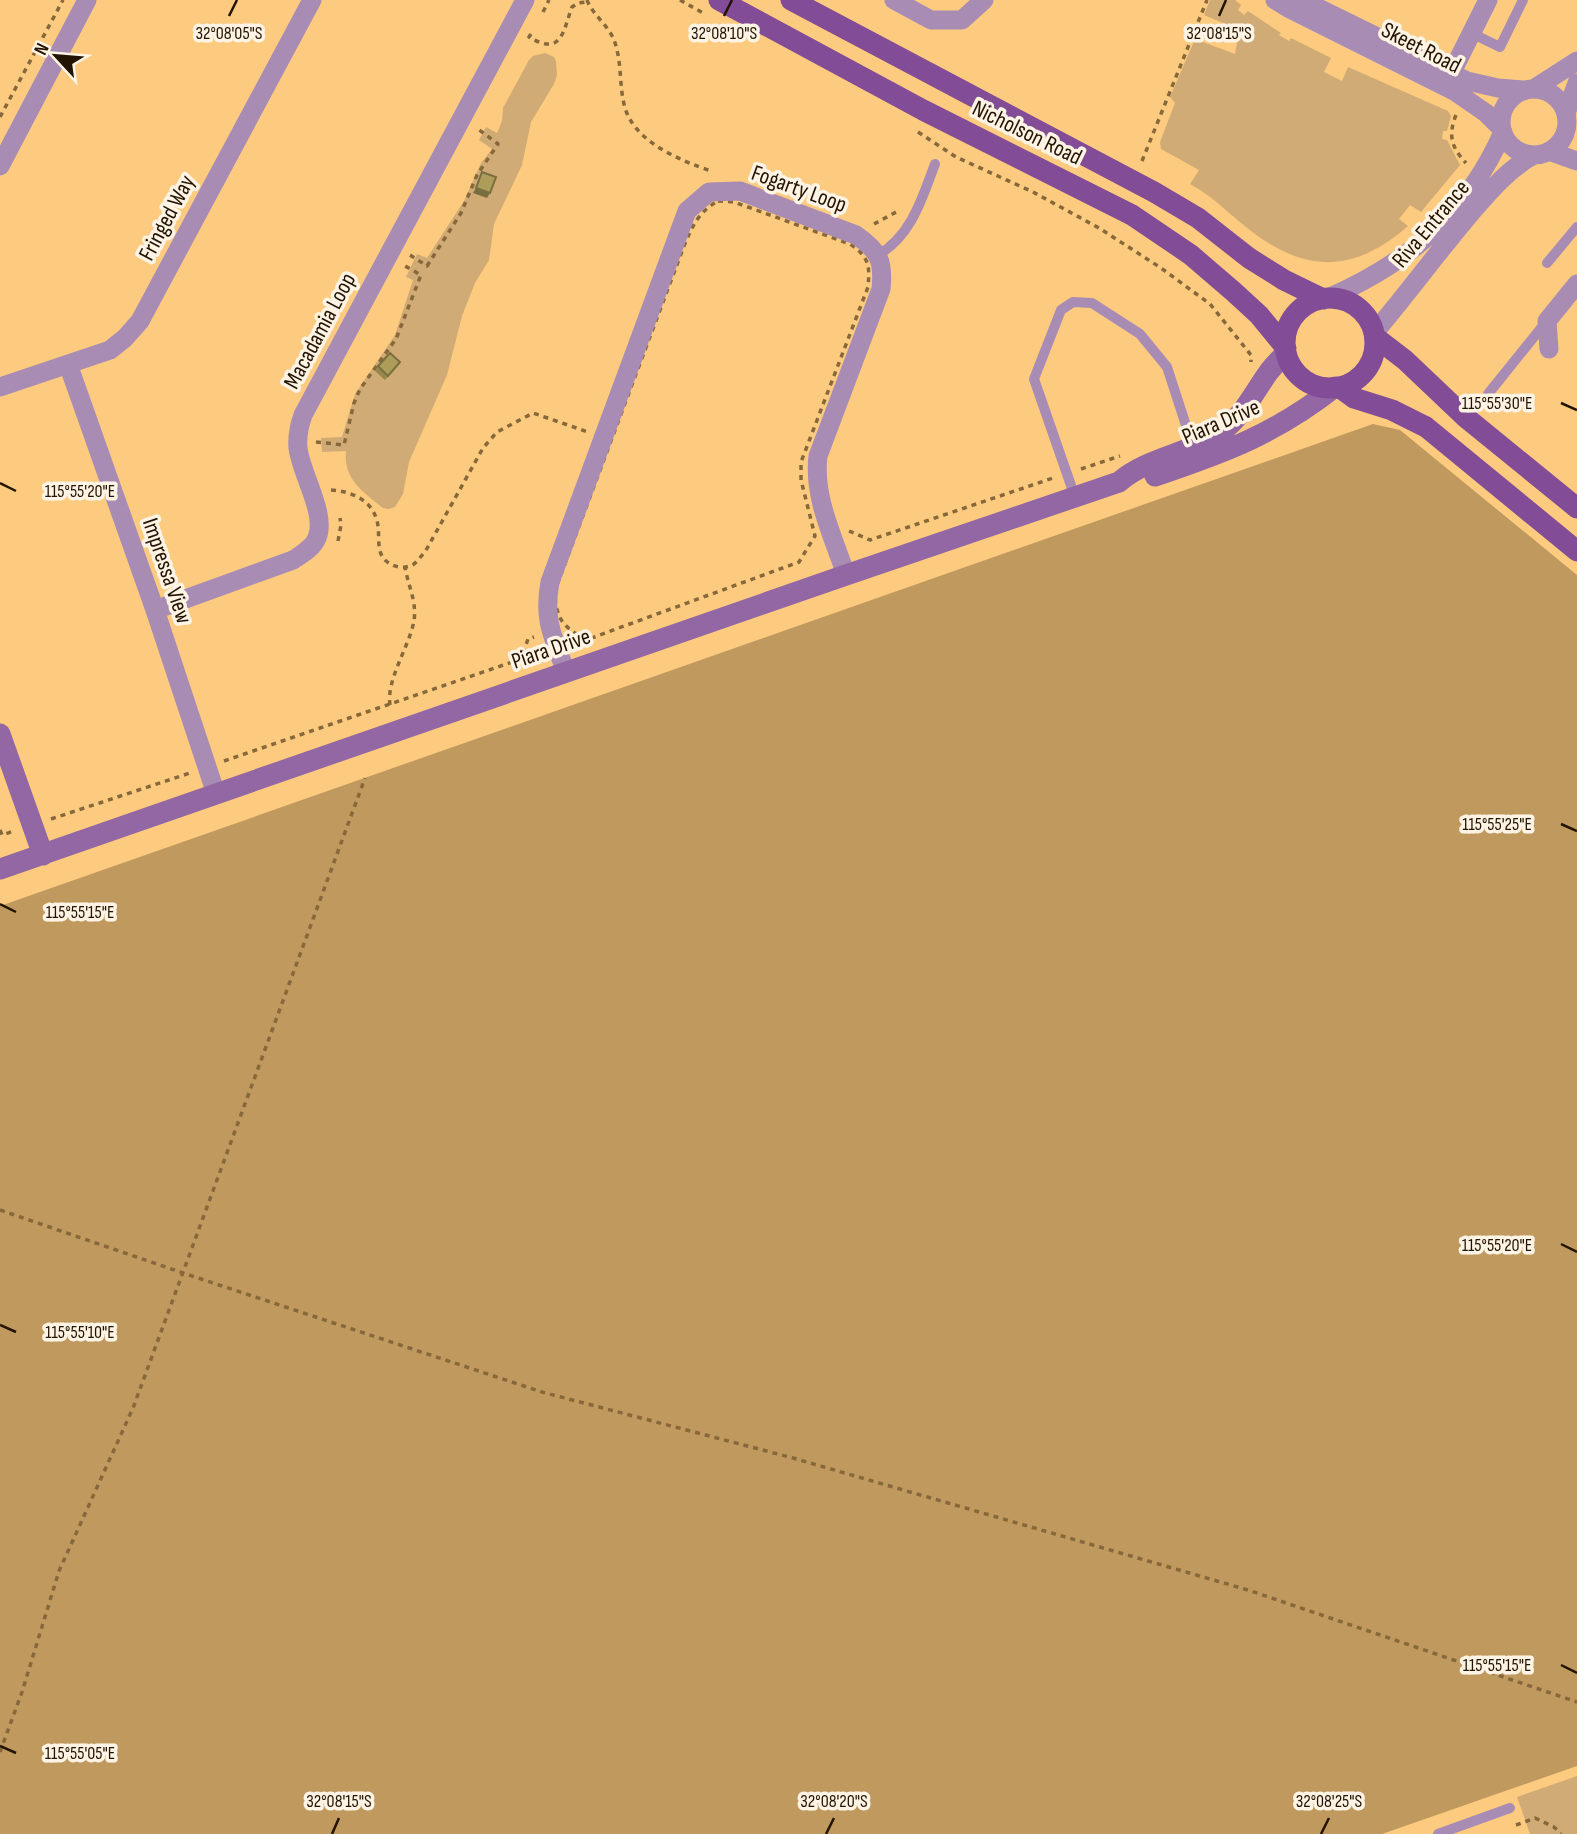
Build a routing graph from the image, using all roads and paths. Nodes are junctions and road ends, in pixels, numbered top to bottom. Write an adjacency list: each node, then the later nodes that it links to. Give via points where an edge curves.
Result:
1 (63, 0): 25 (path)
2 (87, 0): 35 (street)
3 (312, 0): 50 (street, Fringed Way, via 140,321 110,350)
4 (525, 0): 72 (street, Macadamia Loop, via 303,415 298,449 317,511 317,538 293,560)
5 (549, 0): 17 (path)
6 (680, 0): 16 (path)
7 (792, 0): 45 (main road, Nicholson Road, via 1154,192 1284,280)
8 (894, 0): 9 (street, via 931,20 962,20)
9 (984, 0)
10 (1208, 0): 31 (path)
11 (1275, 0): 28 (street, Skeet Road, via 1454,91)
12 (1302, 0): 21 (street, Skeet Road)
13 (1488, 0): 19 (street)
14 (1523, 0): 19 (lane, via 1500,47)
15 (587, 1): 18 (path, via 572,7 567,28 550,45 529,37); 36 (path, via 613,39 624,104 636,129 686,163)
16 (711, 6): 49 (main road, Nicholson Road, via 1132,215 1191,255 1234,292 1259,315)
17 (539, 19)
18 (534, 28)
19 (1471, 33): 21 (street)
20 (1577, 61): 23 (street)
21 (1451, 74): 23 (street, Skeet Road, via 1482,86)
22 (1577, 83): 26 (street)
23 (1529, 90): 26 (street, via 1543,89 1555,96); 28 (street, via 1505,106)
24 (1458, 110): 33 (path, via 1451,140)
25 (0, 117)
26 (1570, 127): 30 (street)
27 (917, 131): 51 (path, via 956,157 1099,228 1161,268 1210,304 1251,355)
28 (1503, 131): 30 (street, via 1515,149); 45 (street, Riva Entrance, via 1478,180 1430,237 1373,277)
29 (472, 140): 42 (path, via 478,129 498,144 427,266 410,255)
30 (1542, 153): 32 (street); 47 (street, Riva Entrance, via 1521,162 1490,192)
31 (1142, 161)
32 (1577, 161)
33 (1466, 163)
34 (935, 164): 37 (lane)
35 (0, 166)
36 (722, 176)
37 (922, 199): 38 (path, via 908,196 903,209); 40 (lane, via 904,233)
38 (867, 227)
39 (1577, 227): 41 (lane)
40 (878, 255): 55 (street, Fogarty Loop, via 856,235 740,191 709,192 687,211); 67 (street, via 881,289 818,456)
41 (1547, 263)
42 (405, 265): 43 (path); 57 (path, via 421,275 396,339 360,389 344,445 316,439)
43 (398, 277)
44 (1577, 284): 46 (street)
45 (1325, 298): 47 (main road, via 1359,308); 49 (main road, via 1305,306 1292,320)
46 (1547, 321): 48 (street); 54 (lane)
47 (1374, 335): 53 (main road, via 1373,356 1363,373); 66 (main road)
48 (1549, 349)
49 (1286, 351): 53 (main road, via 1307,382); 56 (street, Piara Drive, via 1240,415)
50 (68, 364): 52 (street, Fringed Way); 72 (street, Impressa View)
51 (1251, 370)
52 (0, 387)
53 (1337, 387): 61 (street, Piara Drive, via 1302,413 1227,452 1134,484); 69 (main road, via 1426,427)
54 (1488, 394)
55 (607, 438): 67 (path, via 554,593 562,625 586,640 799,562); 67 (path, via 684,246 707,207 718,201 734,202 850,244 862,252 870,268 868,287 801,462 815,536); 70 (path, via 533,413 497,432 483,448 425,552 415,564); 73 (street, Fogarty Loop, via 550,582 546,604)
56 (1193, 447): 59 (lane, via 1167,367 1149,342 1092,303 1073,302 1061,310 1034,379); 61 (street, Piara Drive)
57 (318, 449)
58 (1128, 453): 59 (path)
59 (1067, 474): 63 (lane); 67 (path, via 870,540 849,531)
60 (328, 480): 62 (path)
61 (1119, 482): 63 (street, Piara Drive)
62 (331, 491): 64 (path); 70 (path, via 350,492 367,504 377,519 382,554 392,564)
63 (1075, 498): 71 (street, Piara Drive)
64 (335, 499)
65 (338, 508): 68 (path, via 341,525)
66 (1577, 509)
67 (823, 537): 71 (street)
68 (335, 547)
69 (1577, 551)
70 (405, 567): 75 (path, via 414,618 390,689)
71 (846, 575): 74 (street, Piara Drive)
72 (155, 610): 77 (street, Impressa View)
73 (551, 630): 74 (street, Fogarty Loop); 75 (path, via 528,639 521,659)
74 (566, 672): 79 (street, Piara Drive)
75 (390, 705): 77 (path)
76 (0, 734): 80 (street)
77 (207, 767): 79 (street, Impressa View); 80 (path)
78 (365, 778): 85 (path)
79 (216, 794): 82 (street, Piara Drive)
80 (32, 825): 81 (path, via 2,835); 82 (street)
81 (0, 830)
82 (43, 855): 83 (street, Piara Drive)
83 (0, 869)
84 (0, 1210): 85 (path)
85 (183, 1273): 86 (path, via 542,1392 793,1458 1248,1590); 87 (path, via 133,1408 59,1571)
86 (1577, 1702)
87 (0, 1752)
88 (1510, 1808): 90 (lane)
89 (1516, 1825): 91 (path, via 1535,1818)
90 (1438, 1834)
91 (1561, 1834)

